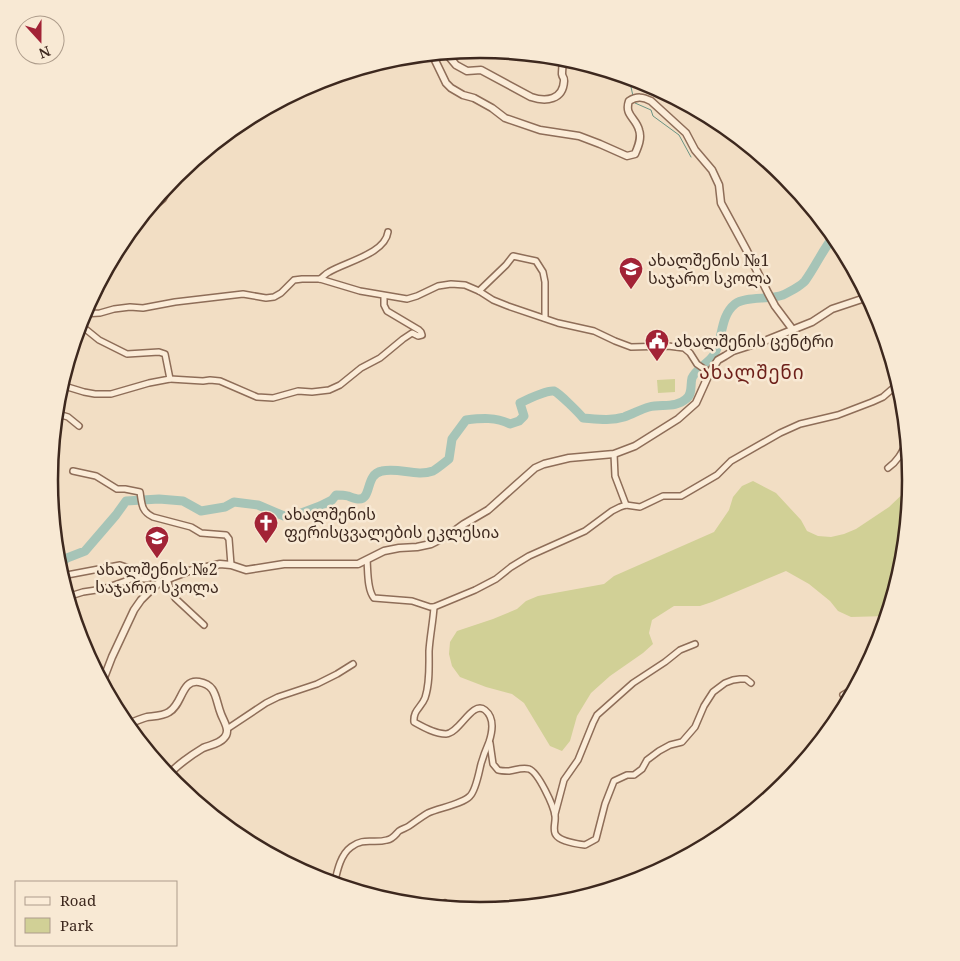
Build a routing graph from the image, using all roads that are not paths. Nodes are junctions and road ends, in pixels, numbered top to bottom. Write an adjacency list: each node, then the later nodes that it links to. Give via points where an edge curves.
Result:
1 (451, 59): 3 (street, via 467,71 481,70 540,100 552,99 562,92 565,80)
2 (435, 61): 12 (street, via 451,88 505,118 540,130 579,136 627,156 635,154 640,131 628,114 629,101 638,97 651,100 686,133 712,170 719,185 721,203 775,306)
3 (562, 66)
4 (388, 232): 5 (street, via 373,251 327,272)
5 (320, 279): 7 (street); 9 (street, via 294,280 274,297 243,294)
6 (479, 291): 7 (street, via 451,284 407,299); 10 (street, via 493,300); 10 (street, via 513,256 536,261 545,282)
7 (384, 296): 14 (street, via 387,311 422,335 412,334 403,339 380,358 329,390 298,391 273,398 257,396 220,381)
8 (861, 299): 12 (street, via 832,309)
9 (92, 313)
10 (545, 318): 13 (street, via 594,331 630,347 684,348)
11 (86, 329): 14 (street, via 99,340 128,354 165,354)
12 (793, 330): 13 (street, via 733,351 718,360)
13 (708, 372): 20 (street, via 696,403 678,419 635,446)
14 (170, 379): 15 (street, via 111,394 95,394)
15 (69, 387)
16 (892, 389): 23 (street, via 872,402 780,433 731,461 717,475 681,496 663,496 640,507)
17 (63, 415): 18 (street)
18 (78, 426)
19 (902, 452): 21 (street)
20 (614, 454): 23 (street, via 615,476); 24 (street, via 544,464 535,468 488,510 449,535 431,544 384,551)
21 (888, 468)
22 (73, 471): 25 (street, via 96,476 117,488 140,492 143,509 148,515 201,533 226,534)
23 (626, 505): 30 (street, via 585,531 529,556 476,590)
24 (367, 560): 25 (street, via 358,564 293,564 246,570); 30 (street, via 374,598 412,601)
25 (230, 565): 28 (street, via 189,571)
26 (69, 575): 27 (street, via 120,565 126,567)
27 (134, 578): 28 (street, via 162,575); 29 (street)
28 (169, 579): 31 (street, via 175,598); 34 (street, via 152,589 134,610)
29 (74, 595)
30 (434, 608): 38 (street, via 428,684 414,722 447,734 480,708 489,714 492,726)
31 (204, 625)
32 (695, 644): 40 (street, via 680,650 634,683 597,715 578,760 564,780)
33 (353, 664): 37 (street, via 317,684 266,703)
34 (105, 675)
35 (751, 683): 40 (street, via 740,678 725,683 713,692 695,727 682,742 659,751 634,775 614,781 596,838 589,843 585,845 554,834)
36 (134, 722): 37 (street, via 171,711 186,686 194,681 213,689)
37 (227, 729): 39 (street, via 223,739 187,758)
38 (490, 740): 40 (street, via 493,764 498,770 531,770 538,777); 41 (street, via 470,796 430,812 394,838 359,842 345,853)
39 (173, 770)
40 (555, 814)
41 (335, 878)

